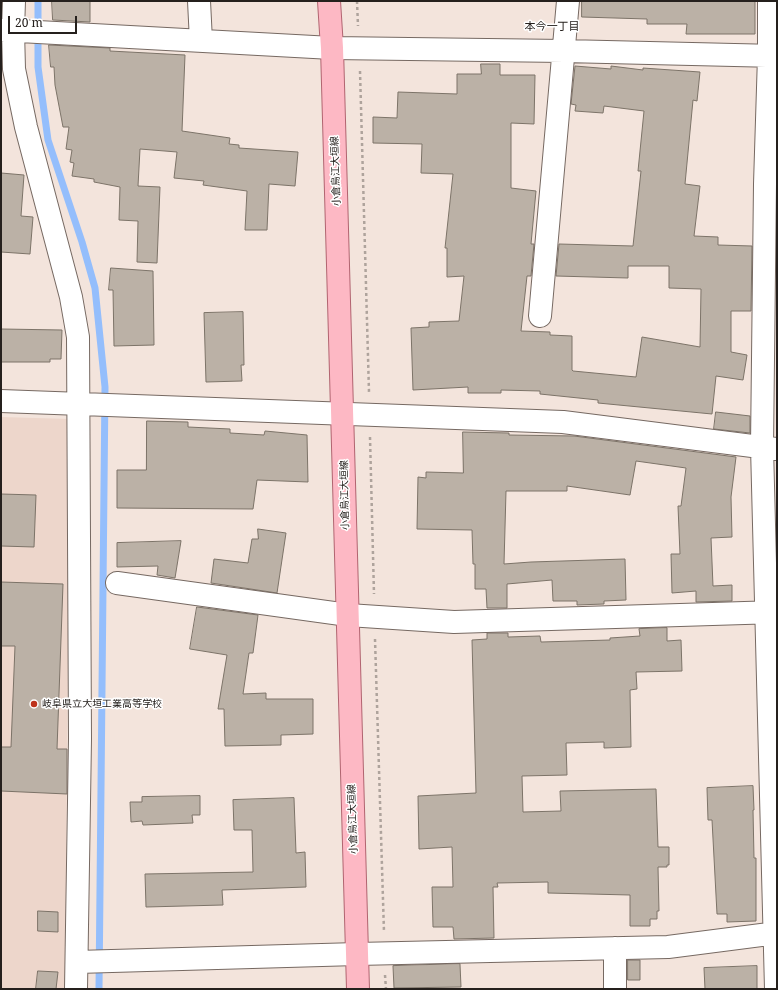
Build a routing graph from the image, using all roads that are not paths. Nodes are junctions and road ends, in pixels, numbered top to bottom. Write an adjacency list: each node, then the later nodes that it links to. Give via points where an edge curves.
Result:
1 (14, 1): 6 (street)
2 (199, 1): 7 (street)
3 (329, 1): 8 (main road, 小倉烏江大垣線)
4 (568, 1): 9 (street)
5 (769, 1): 10 (street)
6 (13, 31): 7 (street); 14 (street, via 14,69 26,127 71,297 78,337)
7 (201, 41): 8 (street)
8 (332, 48): 9 (street); 15 (main road, 小倉烏江大垣線)
9 (564, 51): 10 (street); 12 (street)
10 (773, 56): 11 (street)
11 (771, 184): 16 (street)
12 (540, 316)
13 (1, 402): 14 (street)
14 (82, 405): 15 (street); 23 (street)
15 (343, 413): 16 (street, via 563,422); 19 (main road, 小倉烏江大垣線)
16 (769, 448): 18 (street)
17 (117, 583): 19 (street)
18 (771, 612): 19 (street, via 454,622); 20 (street)
19 (348, 615): 22 (main road, 小倉烏江大垣線)
20 (776, 933): 21 (street, via 668,947); 27 (street)
21 (615, 948): 22 (street); 26 (street)
22 (357, 954): 23 (street); 25 (main road, 小倉烏江大垣線)
23 (81, 962): 24 (street)
24 (76, 989)
25 (358, 989)
26 (615, 989)
27 (776, 989)

